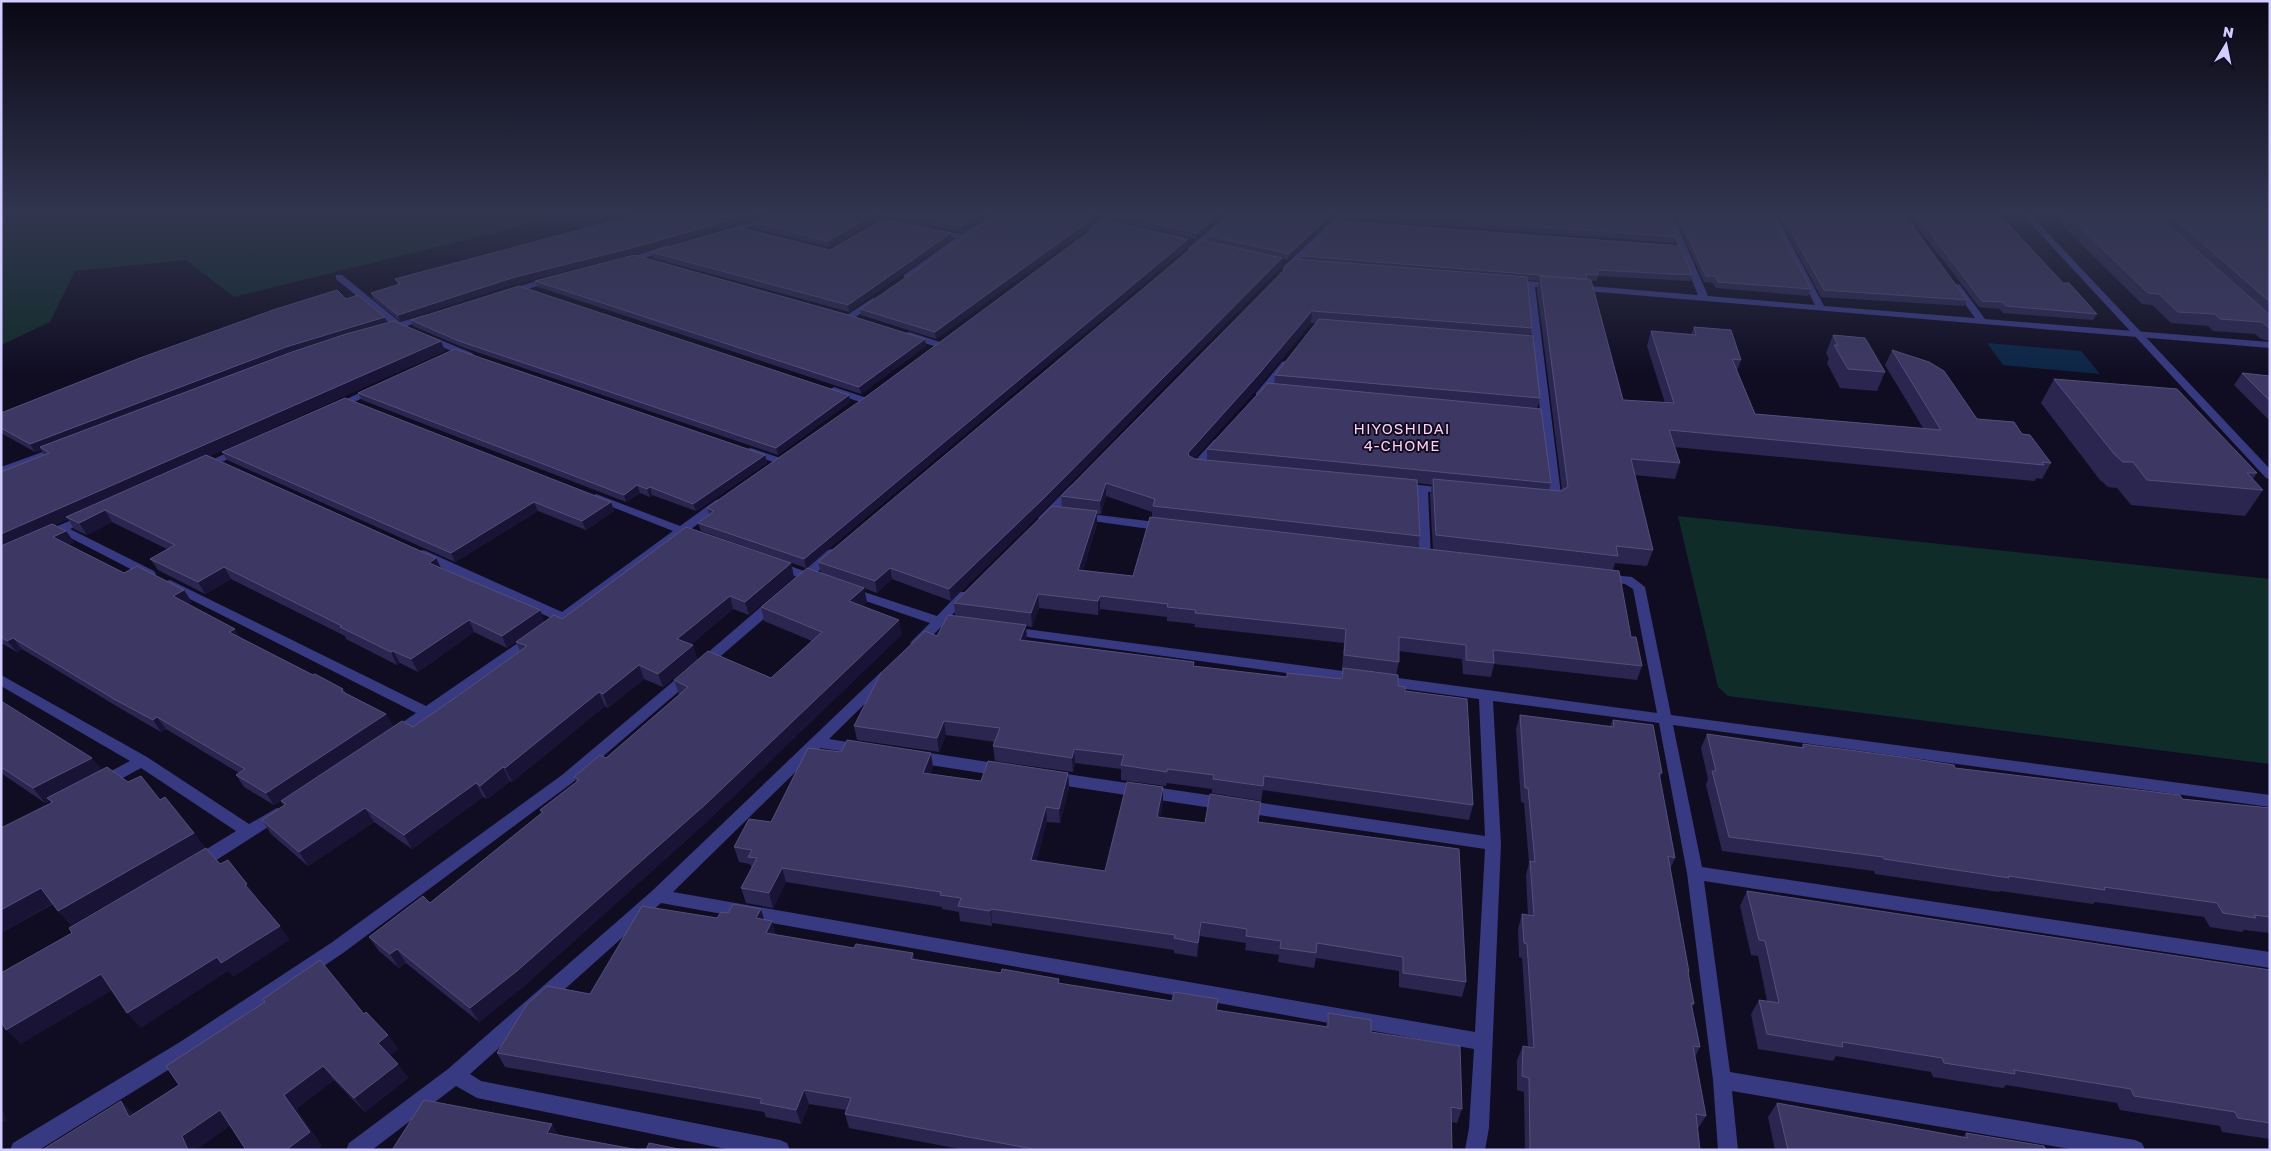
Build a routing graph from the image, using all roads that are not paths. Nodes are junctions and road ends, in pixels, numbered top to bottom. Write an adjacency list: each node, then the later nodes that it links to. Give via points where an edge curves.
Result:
1 (922, 267): 10 (street)
2 (1288, 267): 8 (street)
3 (1690, 267): 17 (street)
4 (1799, 267): 18 (street)
5 (2074, 267): 25 (street)
6 (340, 277): 22 (street)
7 (560, 278): 13 (street)
8 (1277, 279)
9 (1502, 282): 12 (street)
10 (899, 283)
11 (1954, 283): 21 (street)
12 (1530, 284): 17 (street); 56 (street, via 1531,344 1540,417 1556,502)
13 (521, 288): 14 (street); 16 (street)
14 (540, 294)
15 (882, 294): 20 (street)
16 (494, 296)
17 (1704, 298): 18 (street)
18 (1821, 308): 21 (street)
19 (441, 313): 22 (street)
20 (850, 317)
21 (1982, 321): 25 (street)
22 (399, 326): 23 (street); 27 (street)
23 (373, 333)
24 (902, 333): 28 (street, via 941,341)
25 (2137, 334): 26 (street); 49 (street)
26 (2270, 345)
27 (458, 351): 30 (street); 31 (street)
28 (922, 355)
29 (1292, 355): 35 (street, via 1268,392)
30 (477, 358)
31 (440, 359)
32 (385, 384): 34 (street)
33 (825, 387): 37 (street, via 866,397)
34 (349, 400): 36 (street); 38 (street)
35 (1251, 405)
36 (368, 408)
37 (848, 411)
38 (322, 412)
39 (1226, 433): 45 (street, via 1195,467)
40 (251, 445): 43 (street)
41 (65, 446): 46 (street)
42 (742, 448): 47 (street, via 783,458)
43 (215, 461): 44 (street); 48 (street)
44 (233, 469)
45 (1214, 469)
46 (1, 471)
47 (764, 472)
48 (188, 473)
49 (2270, 476)
50 (1084, 478): 58 (street)
51 (1392, 486): 52 (street)
52 (1422, 488): 53 (street); 67 (street)
53 (1460, 492)
54 (733, 493): 62 (street)
55 (588, 494): 62 (street)
56 (1537, 500)
57 (98, 513): 61 (street)
58 (1050, 513): 59 (street); 60 (street)
59 (1036, 527)
60 (1178, 528)
61 (61, 529): 63 (street); 78 (street)
62 (680, 530): 64 (street); 72 (street)
63 (36, 540)
64 (706, 540)
65 (844, 543): 69 (street)
66 (411, 550): 72 (street)
67 (1425, 558)
68 (767, 562): 69 (street)
69 (806, 576): 73 (street); 99 (street, via 568,779 336,948 187,1048)
70 (1590, 576): 79 (street, via 1628,580 1639,587)
71 (974, 588): 73 (street)
72 (563, 618): 78 (street)
73 (939, 621): 74 (street); 81 (street)
74 (968, 625)
75 (998, 629): 77 (street)
76 (1, 680): 84 (street)
77 (1486, 695): 79 (street); 91 (street)
78 (427, 713): 80 (street)
79 (1664, 718): 88 (street); 93 (street)
80 (387, 740)
81 (818, 742): 82 (street); 94 (street)
82 (877, 751)
83 (906, 756): 85 (street)
84 (142, 761): 87 (street); 90 (street)
85 (1014, 772)
86 (1043, 776): 91 (street)
87 (90, 789)
88 (2270, 801)
89 (290, 805): 90 (street)
90 (250, 832): 92 (street)
91 (1493, 844): 96 (street)
92 (190, 868)
93 (1695, 873): 95 (street); 98 (street)
94 (658, 896): 96 (street); 97 (street)
95 (2270, 960)
96 (1484, 1042): 102 (street)
97 (455, 1075): 100 (street); 101 (street, via 477,1089)
98 (1722, 1080): 103 (street); 104 (street)
99 (20, 1150)
100 (356, 1150)
101 (780, 1150)
102 (1475, 1150)
103 (1728, 1150)
104 (2135, 1150)

